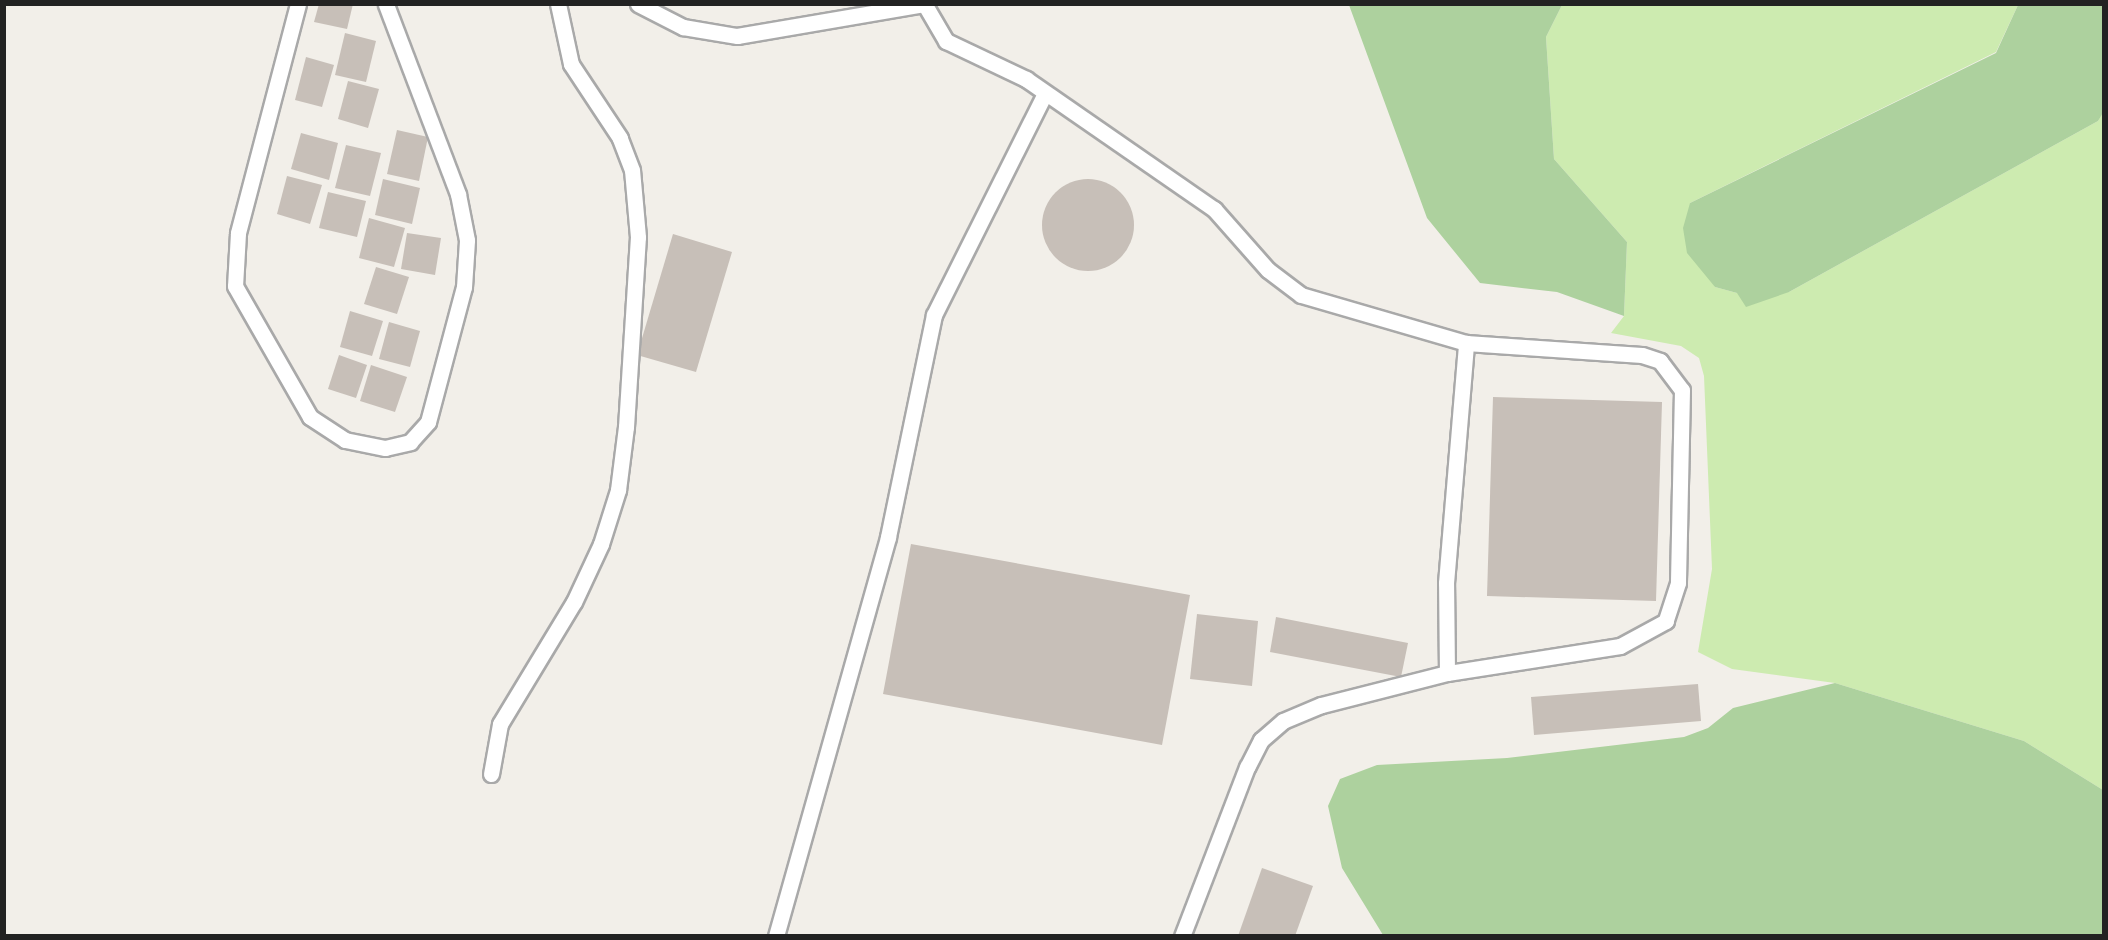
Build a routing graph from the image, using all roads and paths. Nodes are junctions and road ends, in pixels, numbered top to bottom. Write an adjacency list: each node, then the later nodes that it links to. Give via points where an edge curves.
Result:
1 (298, 4): 2 (lane, via 238,233 235,286 310,417 345,440 385,448 410,442 428,422 464,287 467,250 458,194)
2 (386, 4)
3 (558, 4): 9 (lane, via 571,64 620,138 633,170 638,237 626,427 618,490 601,544 574,602 500,724)
4 (638, 4): 5 (lane, via 683,27 737,36)
5 (925, 5): 6 (lane, via 946,41)
6 (1045, 93): 7 (lane, via 1214,209 1268,270 1302,295); 10 (lane, via 934,315 888,537)
7 (1466, 343): 8 (lane, via 1446,583); 8 (lane, via 1642,355 1673,372 1682,390 1685,464 1679,571 1666,621 1645,637 1620,646)
8 (1447, 673): 11 (lane, via 1321,705 1272,729 1247,767)
9 (491, 774)
10 (776, 936)
11 (1182, 936)

